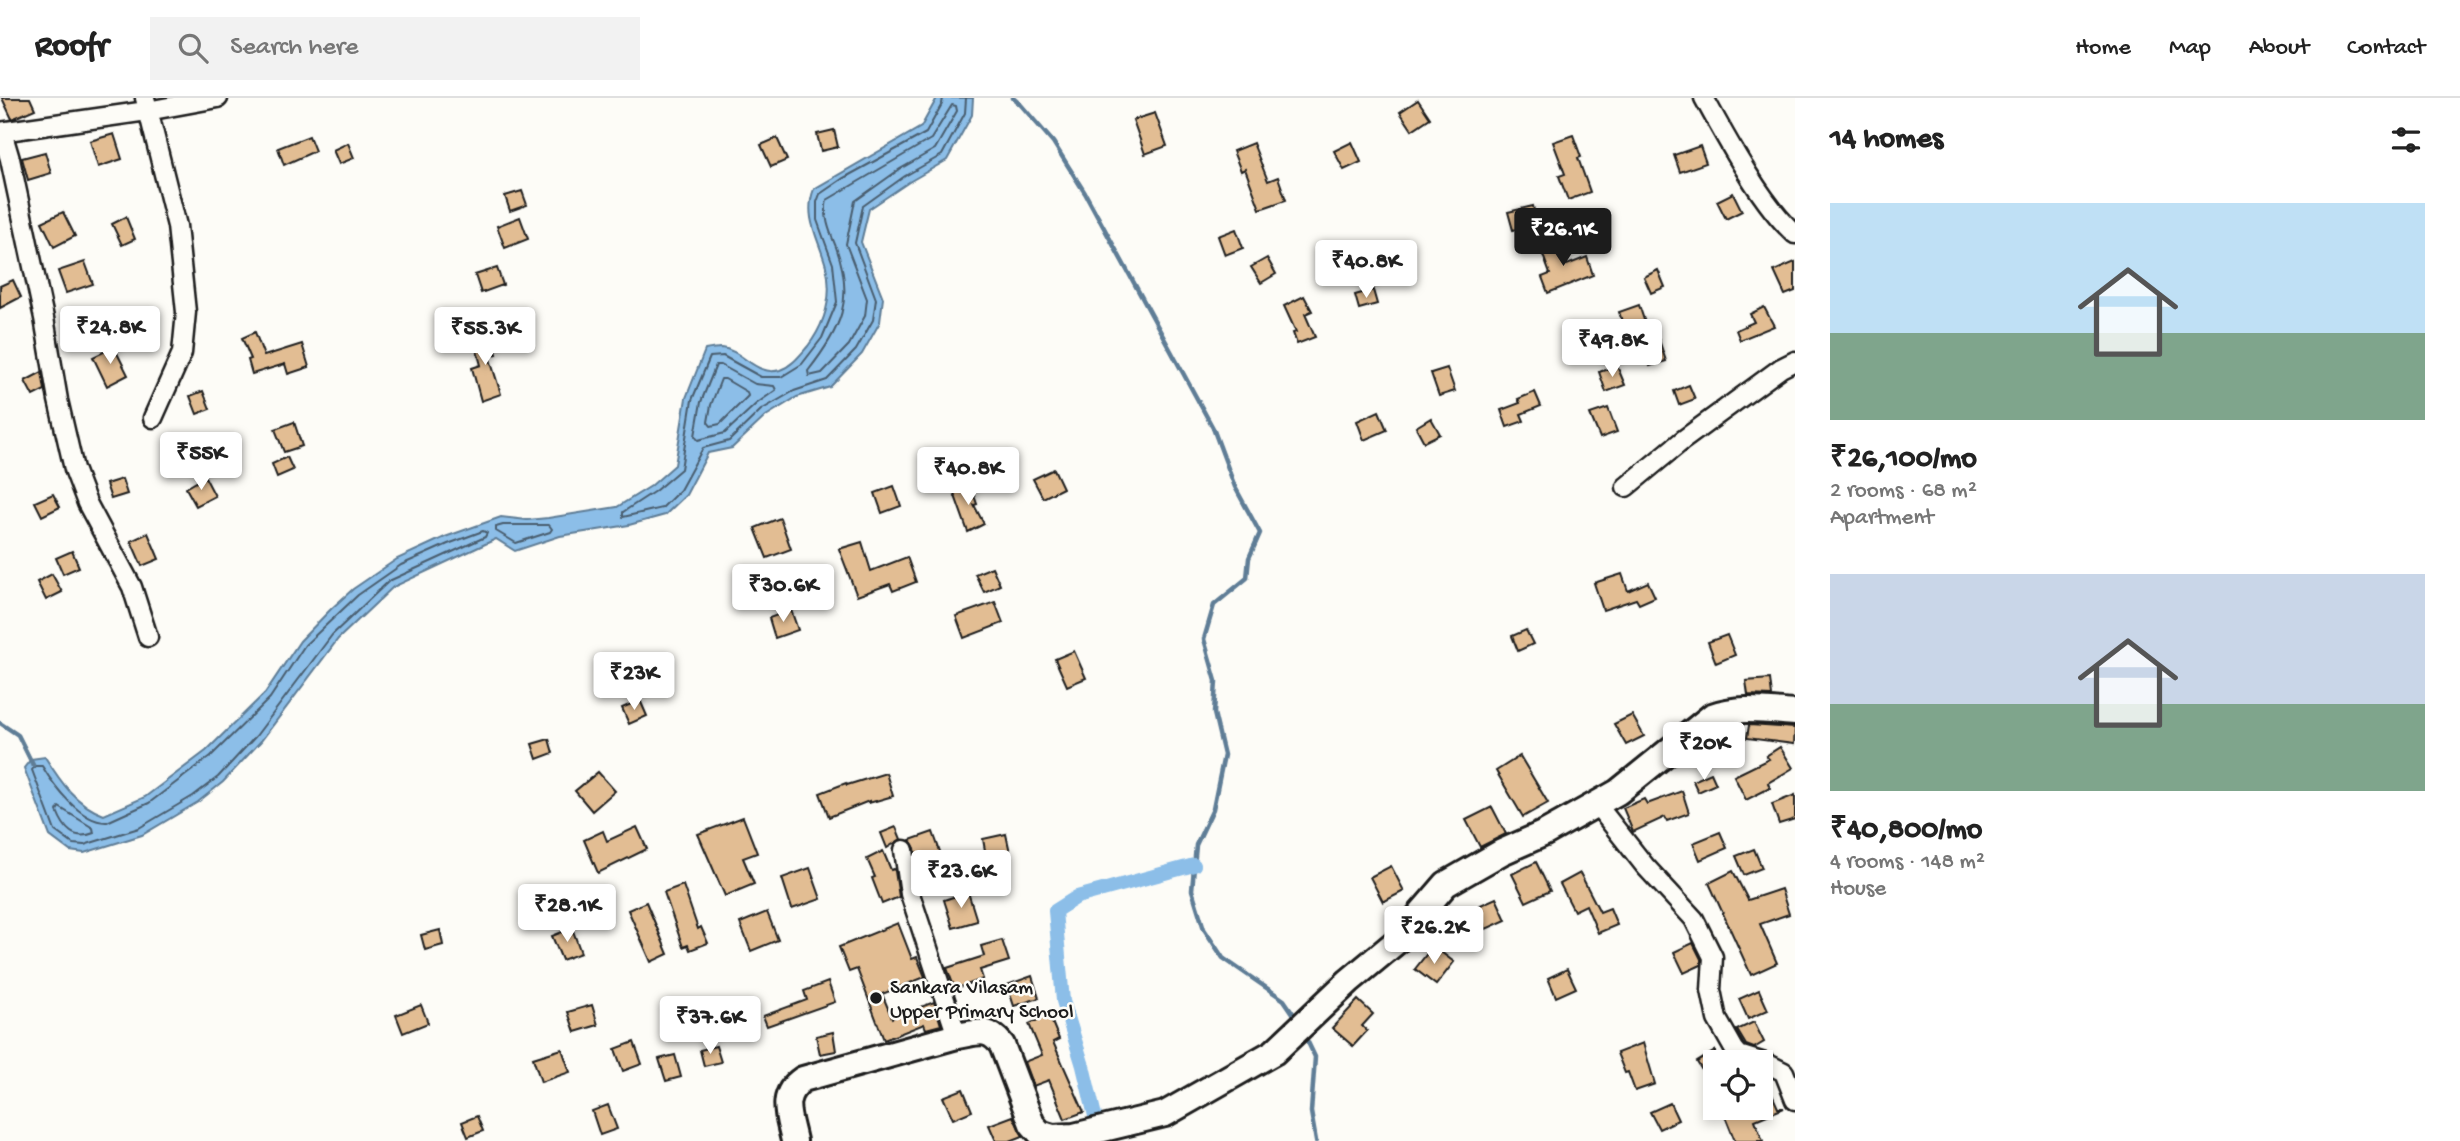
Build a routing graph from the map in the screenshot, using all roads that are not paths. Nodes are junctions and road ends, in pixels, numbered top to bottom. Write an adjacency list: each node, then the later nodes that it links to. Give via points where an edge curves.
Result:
1 (218, 98): 3 (street)
2 (1704, 98): 5 (street, via 1749,174)
3 (146, 105): 4 (street); 7 (street, via 177,226 186,312 181,353)
4 (1, 132): 9 (street, via 74,469 132,587)
5 (1795, 234)
6 (1795, 361): 8 (street, via 1683,440)
7 (153, 418)
8 (1626, 487)
9 (148, 637)
10 (1795, 713): 11 (main road, via 1745,709 1712,716)
11 (1597, 805): 13 (main road, via 1446,884 1396,942 1301,1029 1265,1058 1165,1114 1074,1136 1040,1133 1031,1124 995,1036 983,1031); 14 (street, via 1694,919 1713,957 1711,990 1717,1019 1734,1049 1784,1072)
12 (904, 850): 13 (street, via 909,894)
13 (957, 1036): 15 (main road, via 803,1079 791,1087 786,1102)
14 (1795, 1100)
15 (794, 1141)

